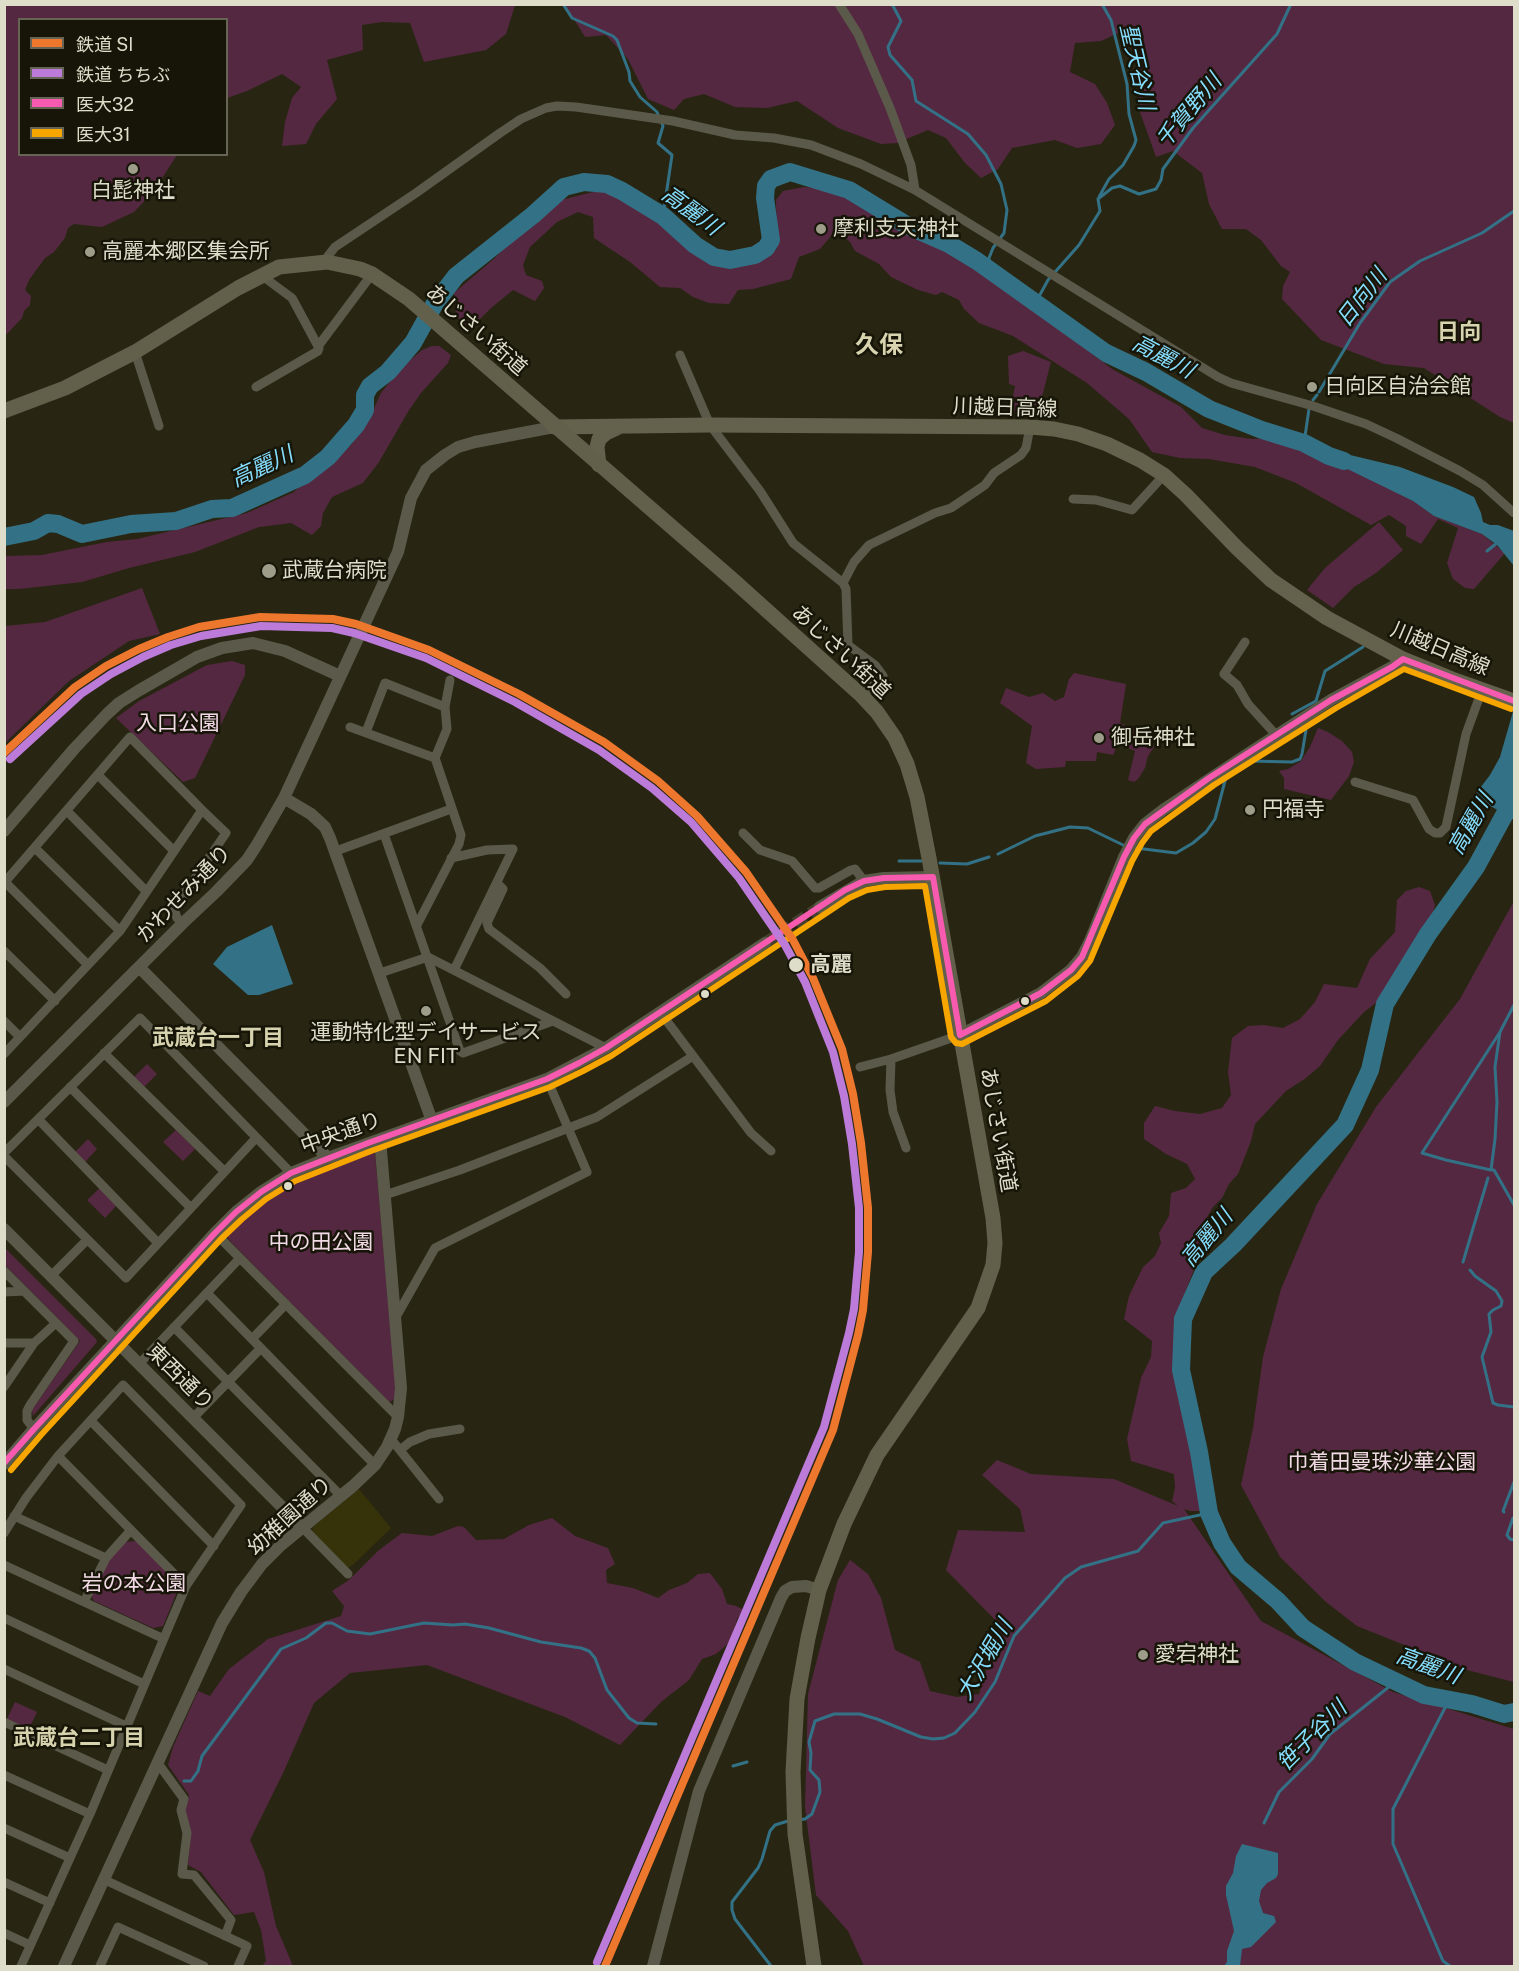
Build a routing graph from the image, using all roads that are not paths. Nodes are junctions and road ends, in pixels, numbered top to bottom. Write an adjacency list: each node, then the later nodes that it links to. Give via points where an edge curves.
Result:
1 (839, 4): 2 (street, via 858,34 890,108 911,165)
2 (915, 190): 3 (street, via 811,145 557,106 521,119 500,133 334,247); 19 (street, via 1218,377 1386,433 1483,485)
3 (327, 262): 4 (highway, あじさい街道); 5 (highway, あじさい街道, via 279,267)
4 (372, 274): 6 (street); 14 (highway, あじさい街道, via 409,299)
5 (261, 275): 6 (street, via 292,298); 7 (highway, あじさい街道)
6 (319, 345): 9 (street, via 318,351)
7 (135, 352): 10 (highway, あじさい街道, via 64,388); 12 (street)
8 (680, 356): 11 (street)
9 (256, 387)
10 (4, 411)
11 (710, 424): 13 (main road, 川越日高線); 15 (main road, 川越日高線); 20 (street, via 793,543)
12 (159, 426)
13 (621, 426): 14 (main road, 川越日高線); 16 (main road, via 599,439)
14 (554, 427): 16 (highway, あじさい街道); 23 (street, かわせみ通り, via 474,442 445,454 426,470 411,498 398,552)
15 (1030, 428): 17 (main road, 川越日高線, via 1054,429 1107,444); 20 (street, via 1021,455 994,473 985,485 951,508 869,545)
16 (599, 465): 26 (highway, あじさい街道)
17 (1164, 475): 18 (street, via 1131,510 1096,500); 22 (main road, 川越日高線, via 1271,580 1327,618)
18 (1073, 499)
19 (1515, 513)
20 (843, 583): 26 (street, via 848,645 884,676)
21 (1245, 642): 31 (street, via 1224,674 1237,684 1248,704)
22 (1403, 659): 25 (main road, 川越日高線); 31 (street)
23 (340, 676): 35 (street, かわせみ通り); 39 (street, via 285,651 253,643 197,657 119,703)
24 (450, 680): 28 (street)
25 (1482, 690): 27 (main road, 川越日高線); 34 (street, via 1466,734 1446,827 1440,832 1429,829 1413,800)
26 (862, 696): 46 (highway, あじさい街道, via 895,738 906,764 917,797)
27 (1512, 700)
28 (445, 707): 30 (street, via 385,683); 32 (street, via 447,729)
29 (350, 727): 30 (street)
30 (366, 732): 32 (street)
31 (1277, 736): 67 (street, via 1145,824 1124,857 1082,957 1071,970 1041,993)
32 (435, 758): 36 (street)
33 (98, 775): 37 (street, via 130,737); 38 (street); 43 (street)
34 (1355, 782)
35 (284, 798): 44 (street, via 319,820); 52 (street, かわせみ通り, via 247,860)
36 (452, 809): 41 (street); 45 (street, via 461,835)
37 (202, 810): 43 (street); 52 (street, via 226,832 174,909)
38 (67, 811): 42 (street); 50 (street)
39 (4, 831)
40 (743, 833): 47 (street, via 760,850 792,861 815,888 855,869)
41 (384, 834): 44 (street); 53 (street)
42 (35, 848): 48 (street); 54 (street)
43 (174, 850): 50 (street)
44 (336, 850): 61 (street)
45 (451, 858): 49 (street, via 513,849); 53 (street)
46 (933, 877): 47 (street); 67 (highway, あじさい街道)
47 (864, 881): 51 (street)
48 (5, 883): 58 (street)
49 (496, 883): 60 (street); 62 (street, via 503,889 489,929 540,968)
50 (147, 891): 54 (street)
51 (820, 907)
52 (183, 923): 59 (street, かわせみ通り)
53 (417, 925): 57 (street)
54 (120, 931): 58 (street)
55 (765, 943): 64 (street, 中央通り)
56 (4, 951): 63 (street)
57 (428, 957): 60 (street); 61 (street); 66 (street, via 463,1053)
58 (88, 965): 63 (street)
59 (140, 968): 77 (street, かわせみ通り); 86 (street)
60 (454, 970): 66 (street)
61 (380, 973): 79 (street)
62 (566, 994)
63 (55, 1001): 68 (street)
64 (660, 1012): 69 (street, 中央通り); 72 (street)
65 (4, 1021): 68 (street)
66 (553, 1021): 69 (street)
67 (960, 1035): 73 (street); 134 (highway, あじさい街道, via 993,1218 993,1265 978,1308 868,1472)
68 (20, 1037): 71 (street)
69 (606, 1048): 75 (street, 中央通り)
70 (104, 1053): 76 (street); 81 (street, via 140,1018); 87 (street)
71 (4, 1054)
72 (693, 1056): 80 (street, via 597,1117); 84 (street, via 751,1133)
73 (891, 1059): 74 (street); 83 (street, via 893,1112)
74 (860, 1068)
75 (547, 1079): 79 (street, 中央通り); 80 (street)
76 (70, 1087): 78 (street); 90 (street)
77 (4, 1102)
78 (38, 1119): 85 (street); 94 (street)
79 (432, 1121): 82 (street, 中央通り)
80 (570, 1128): 89 (street); 102 (street, via 587,1172 435,1248)
81 (256, 1138): 87 (street); 88 (street)
82 (380, 1139): 86 (street, 中央通り); 89 (street, 幼稚園通り)
83 (906, 1148)
84 (771, 1151)
85 (4, 1154): 93 (street)
86 (328, 1158): 88 (street, 中央通り)
87 (224, 1171): 90 (street)
88 (291, 1173): 92 (street, 中央通り, via 236,1212)
89 (385, 1195): 102 (street, 幼稚園通り)
90 (190, 1208): 94 (street)
91 (4, 1228): 97 (street, 東西通り)
92 (214, 1233): 95 (street); 106 (street, 中央通り)
93 (87, 1240): 94 (street, via 126,1278); 97 (street)
94 (158, 1243)
95 (240, 1258): 100 (street); 101 (street)
96 (4, 1271): 98 (street)
97 (51, 1276): 106 (street, 東西通り)
98 (24, 1291): 99 (street); 103 (street)
99 (4, 1292)
100 (207, 1293): 104 (street); 105 (street)
101 (286, 1304): 105 (street); 114 (street)
102 (396, 1317): 114 (street, 幼稚園通り, via 401,1388)
103 (56, 1323): 108 (street); 117 (street, via 74,1341 27,1411 27,1420)
104 (174, 1327): 110 (street); 111 (street)
105 (252, 1339): 109 (street)
106 (116, 1341): 110 (street, 東西通り); 117 (street, 中央通り)
107 (4, 1343): 108 (street)
108 (34, 1343): 112 (street)
109 (261, 1348): 111 (street); 122 (street)
110 (139, 1364): 113 (street, 東西通り)
111 (229, 1382): 113 (street); 123 (street)
112 (4, 1387)
113 (193, 1418): 126 (street, 東西通り)
114 (398, 1418): 118 (street, 幼稚園通り)
115 (91, 1421): 120 (street); 129 (street); 129 (street, via 123,1385 241,1505)
116 (460, 1428): 119 (street, via 429,1434)
117 (34, 1429): 121 (street, 中央通り)
118 (391, 1439): 119 (street); 122 (street, 幼稚園通り)
119 (400, 1450): 124 (street)
120 (58, 1456): 125 (street); 127 (street)
121 (4, 1464)
122 (375, 1465): 123 (street, 幼稚園通り)
123 (341, 1496): 126 (street, 幼稚園通り)
124 (439, 1499)
125 (14, 1516): 128 (street); 130 (street)
126 (302, 1527): 132 (street); 142 (street, 幼稚園通り, via 262,1564 222,1623)
127 (131, 1530): 130 (street); 133 (street)
128 (4, 1533)
129 (214, 1546): 133 (street)
130 (106, 1558): 135 (street)
131 (4, 1565): 135 (street)
132 (348, 1574)
133 (186, 1586): 137 (street)
134 (819, 1590): 159 (street, via 792,1587 781,1598 699,1791); 160 (highway, あじさい街道, via 797,1699 793,1772 795,1834)
135 (84, 1602): 137 (street)
136 (4, 1618): 139 (street)
137 (162, 1638): 139 (street)
138 (4, 1669): 141 (street)
139 (144, 1684): 141 (street)
140 (4, 1722): 143 (street)
141 (126, 1726): 143 (street)
142 (158, 1762): 148 (street, 幼稚園通り); 152 (street, via 184,1799 181,1810 187,1833 182,1874 194,1875 231,1920)
143 (108, 1770): 145 (street)
144 (4, 1775): 145 (street)
145 (90, 1814): 147 (street)
146 (4, 1828): 147 (street)
147 (70, 1858): 150 (street)
148 (105, 1880): 152 (street); 155 (street, 幼稚園通り)
149 (4, 1882): 150 (street)
150 (50, 1904): 153 (street)
151 (4, 1933): 153 (street)
152 (225, 1936): 158 (street, via 247,1946)
153 (30, 1945): 154 (street)
154 (21, 1966)
155 (64, 1966)
156 (100, 1966): 157 (street, via 118,1927)
157 (204, 1966)
158 (238, 1966)
159 (653, 1966)
160 (814, 1966)

